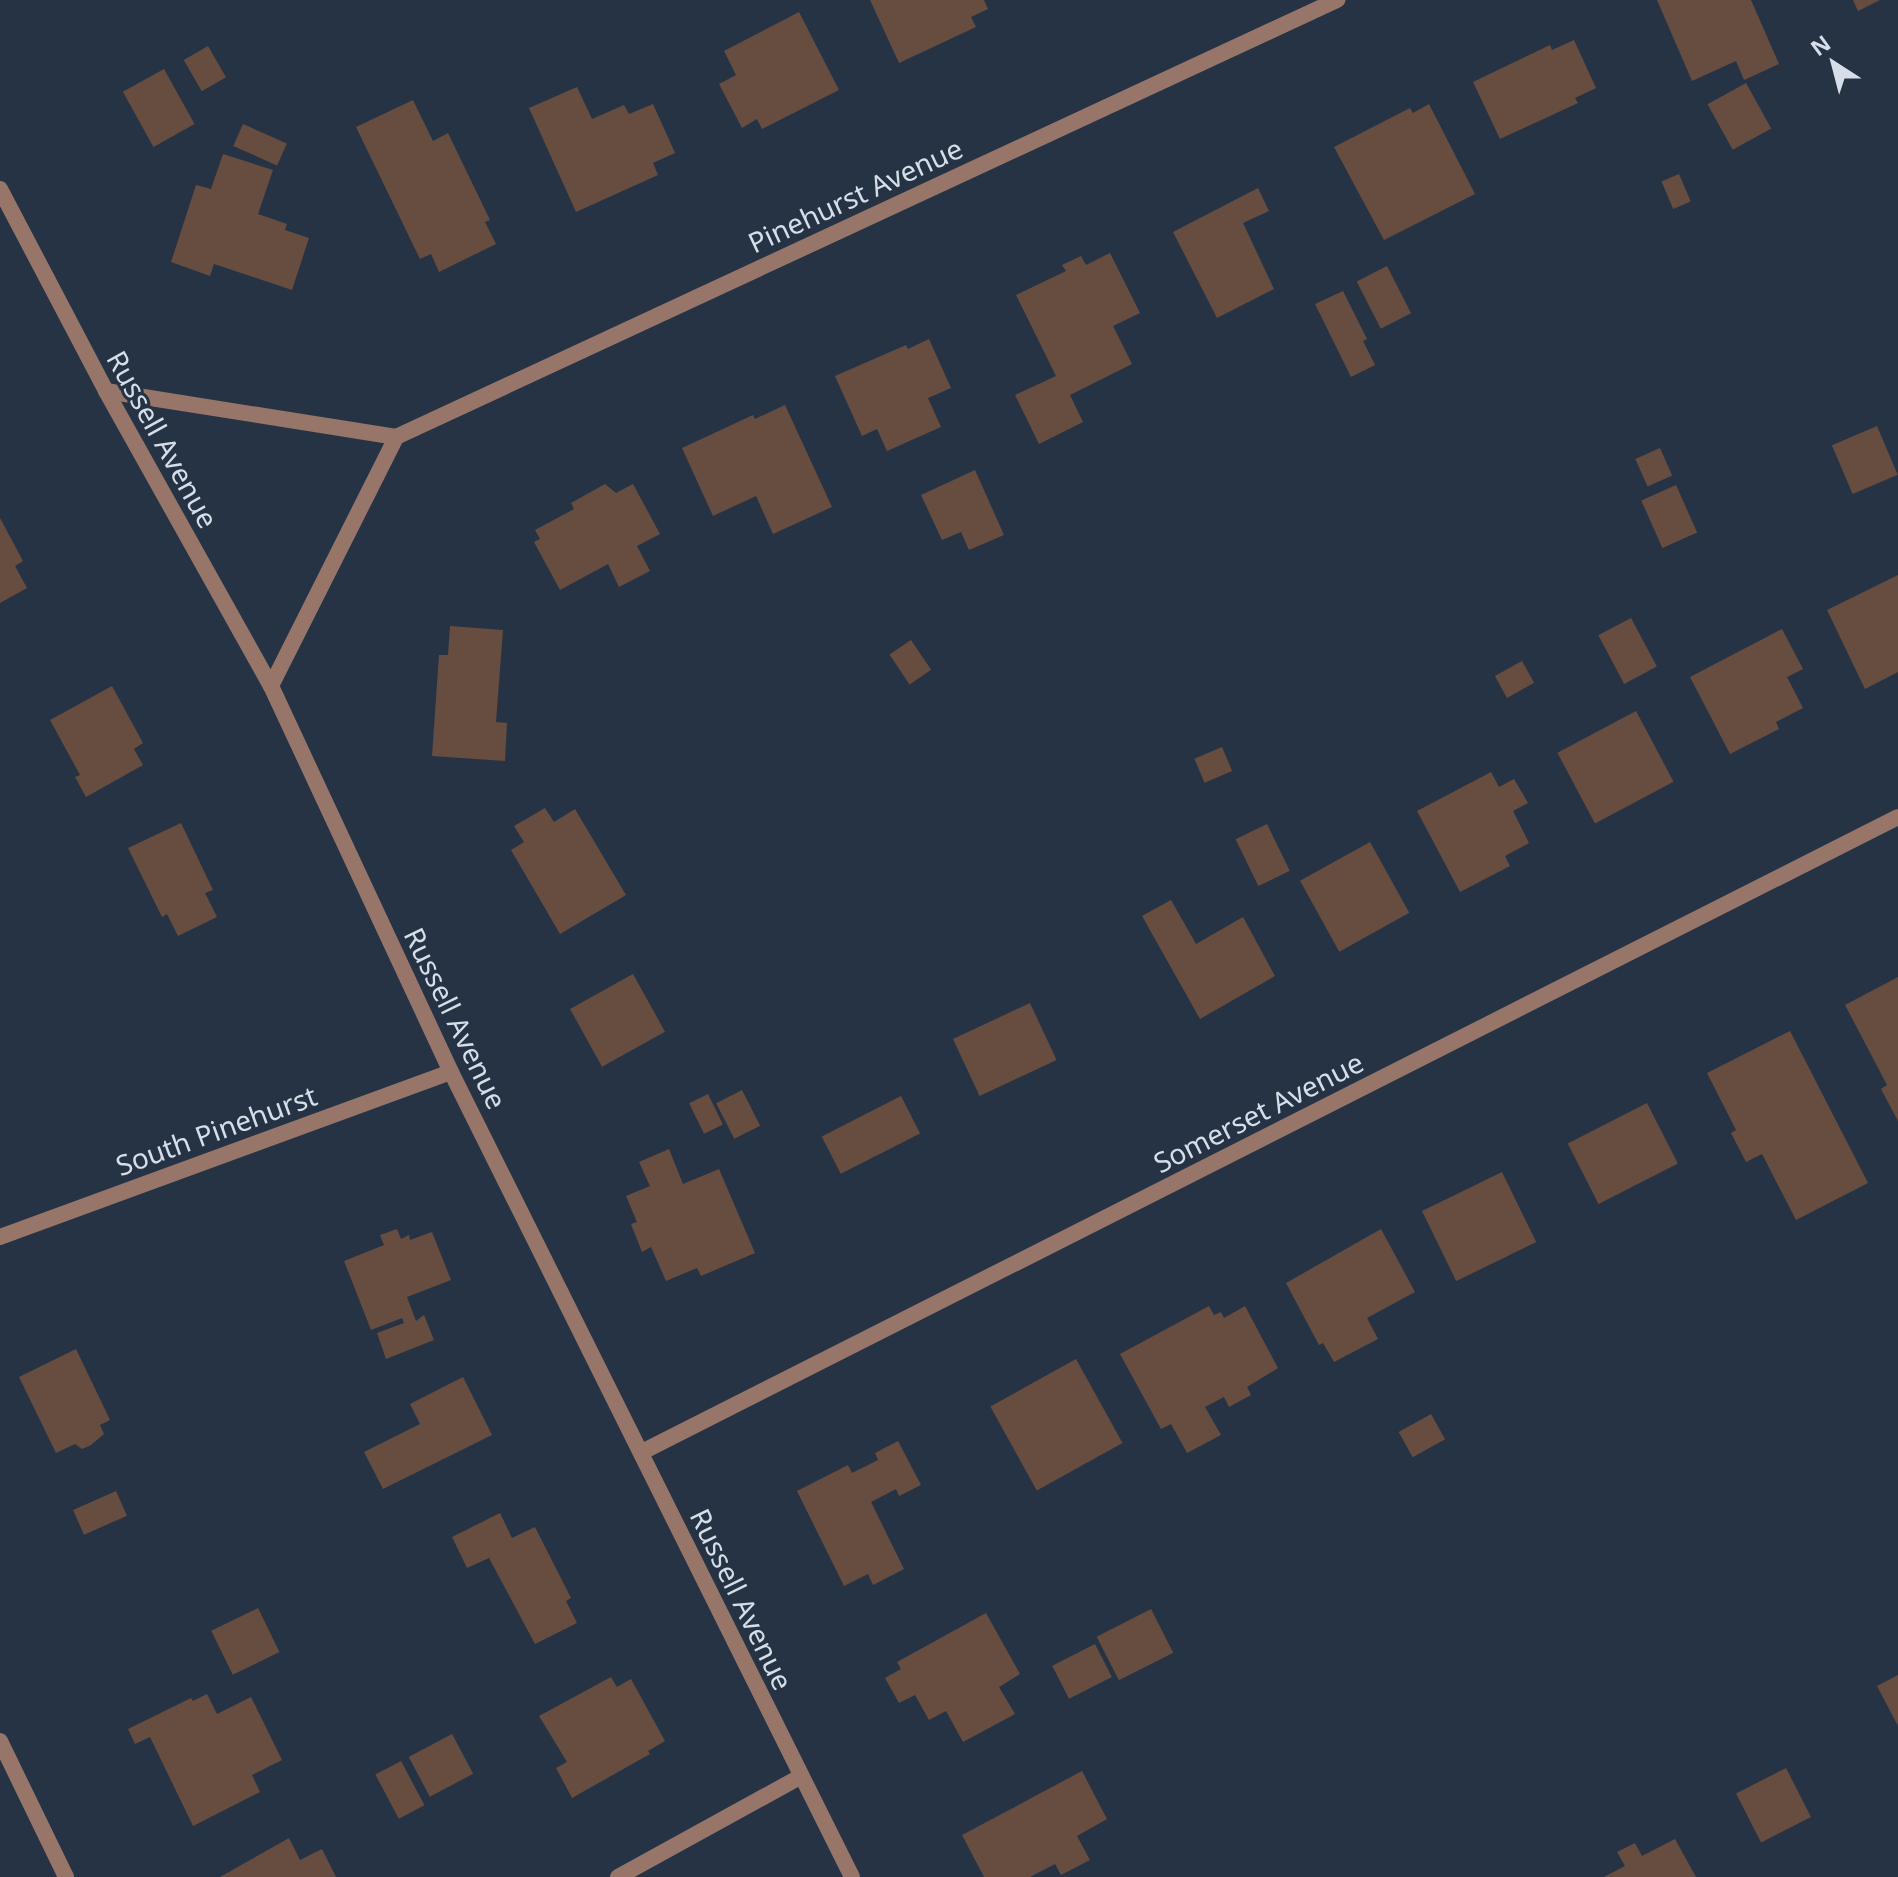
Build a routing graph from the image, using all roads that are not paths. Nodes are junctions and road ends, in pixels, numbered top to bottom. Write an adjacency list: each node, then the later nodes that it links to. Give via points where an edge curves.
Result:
1 (1337, 0): 4 (street, Pinehurst Avenue)
2 (0, 189): 3 (street, Russell Avenue)
3 (106, 391): 4 (street); 5 (street, Russell Avenue)
4 (396, 437): 5 (street)
5 (271, 686): 7 (street, Russell Avenue)
6 (1898, 817): 9 (street, Somerset Avenue)
7 (451, 1072): 8 (street, South Pinehurst); 9 (street, Russell Avenue)
8 (0, 1237)
9 (642, 1452): 11 (street, Russell Avenue)
10 (0, 1741): 12 (street)
11 (800, 1777): 13 (street); 14 (street, Russell Avenue)
12 (66, 1877)
13 (618, 1877)
14 (852, 1877)

